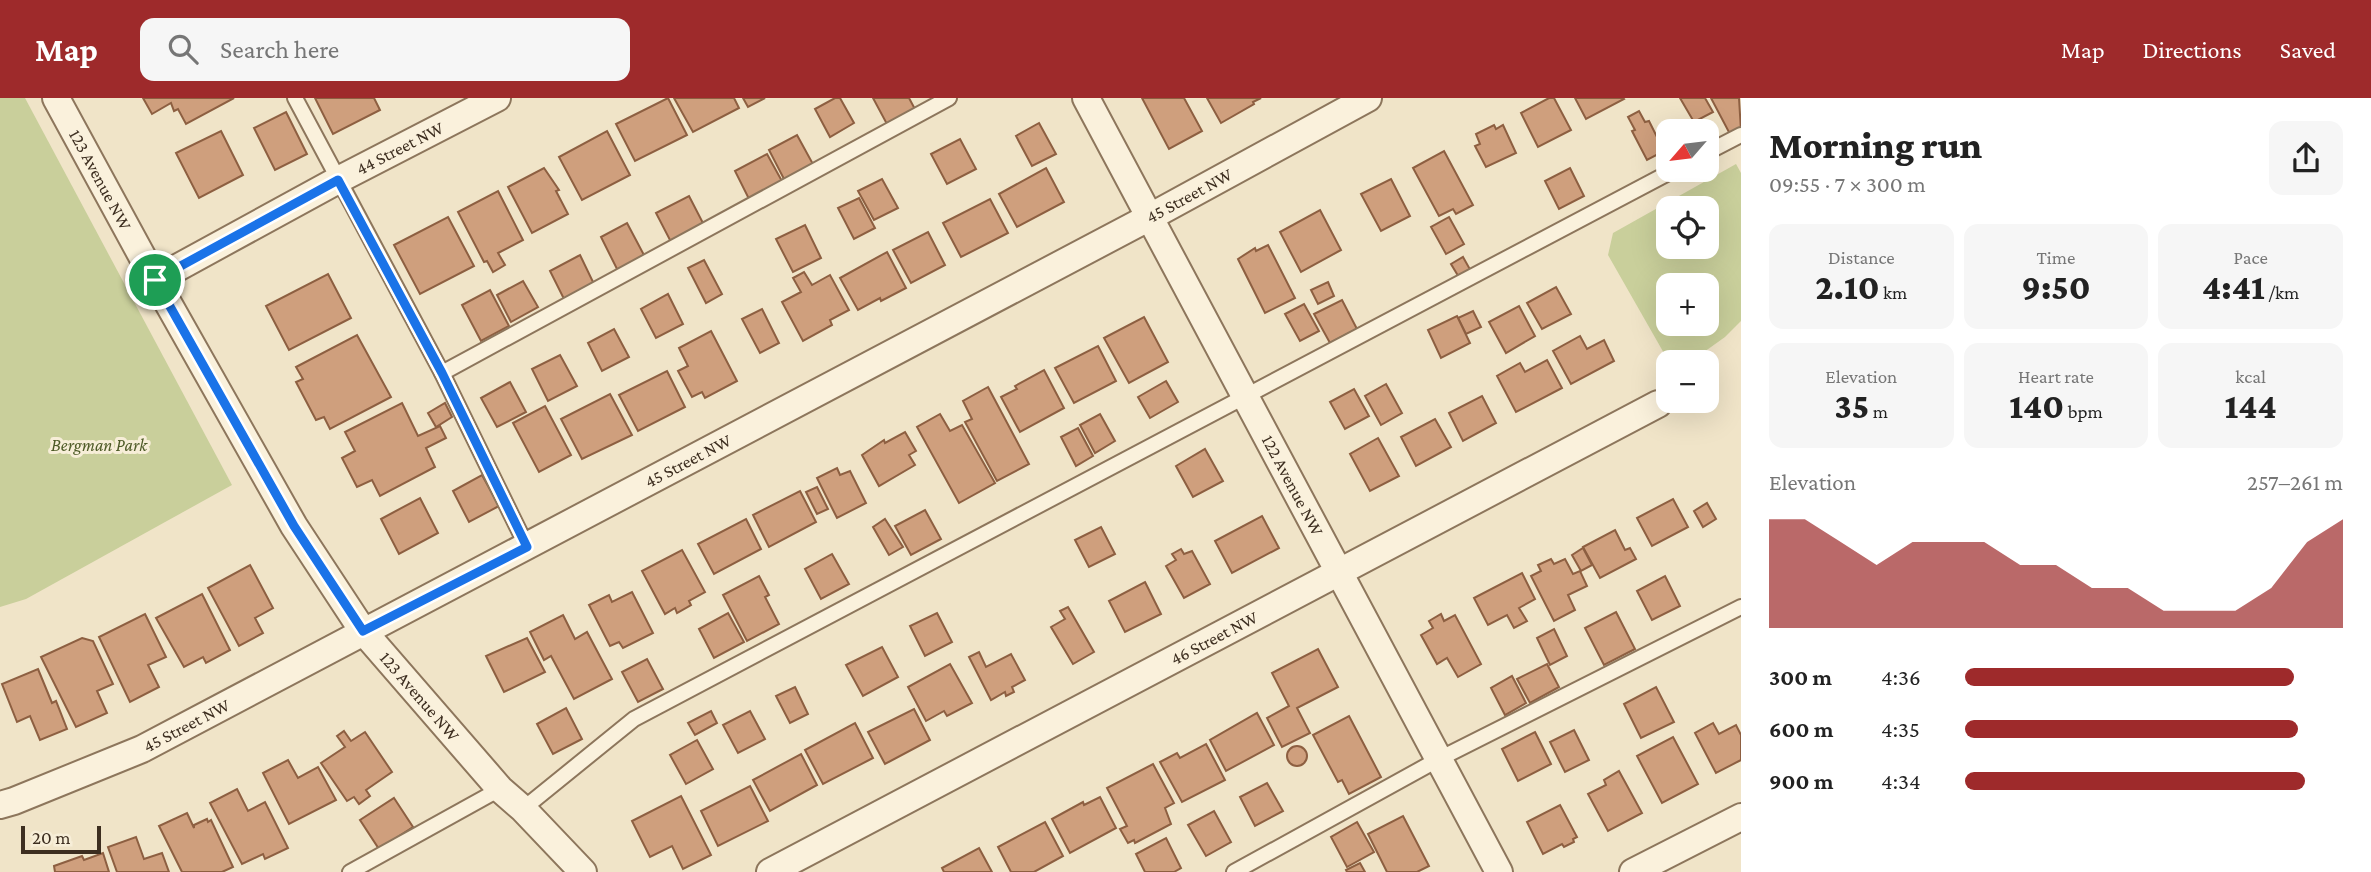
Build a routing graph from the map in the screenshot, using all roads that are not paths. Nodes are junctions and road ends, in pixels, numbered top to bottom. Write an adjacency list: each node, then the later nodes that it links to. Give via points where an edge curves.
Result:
1 (57, 98): 12 (street, 123 Avenue NW)
2 (295, 98): 10 (lane)
3 (497, 98): 10 (street, 44 Street NW)
4 (949, 98): 13 (lane)
5 (1086, 98): 11 (street, 122 Avenue NW)
6 (1368, 98): 11 (street, 45 Street NW)
7 (1741, 135): 8 (lane)
8 (1719, 146)
9 (1656, 179): 14 (lane)
10 (338, 180): 12 (street, 44 Street NW); 13 (lane)
11 (1150, 217): 14 (street, 122 Avenue NW); 16 (street, 45 Street NW)
12 (155, 280): 19 (street, 123 Avenue NW, via 294,526)
13 (442, 373): 16 (lane)
14 (1245, 395): 17 (street, 122 Avenue NW); 23 (lane, via 634,719)
15 (1656, 405): 17 (street, 46 Street NW)
16 (527, 547): 19 (street, 45 Street NW)
17 (1339, 571): 20 (street, 122 Avenue NW); 27 (street, 46 Street NW)
18 (1741, 607): 20 (lane)
19 (363, 631): 21 (street, 123 Avenue NW); 22 (street, 45 Street NW, via 142,749)
20 (1439, 759): 28 (lane); 29 (street, 122 Avenue NW)
21 (500, 789): 23 (street, 123 Avenue NW); 25 (lane)
22 (0, 805)
23 (523, 809): 26 (street, 123 Avenue NW)
24 (1741, 817): 30 (street)
25 (350, 872)
26 (583, 872)
27 (770, 872)
28 (1234, 872)
29 (1499, 872)
30 (1633, 872)

